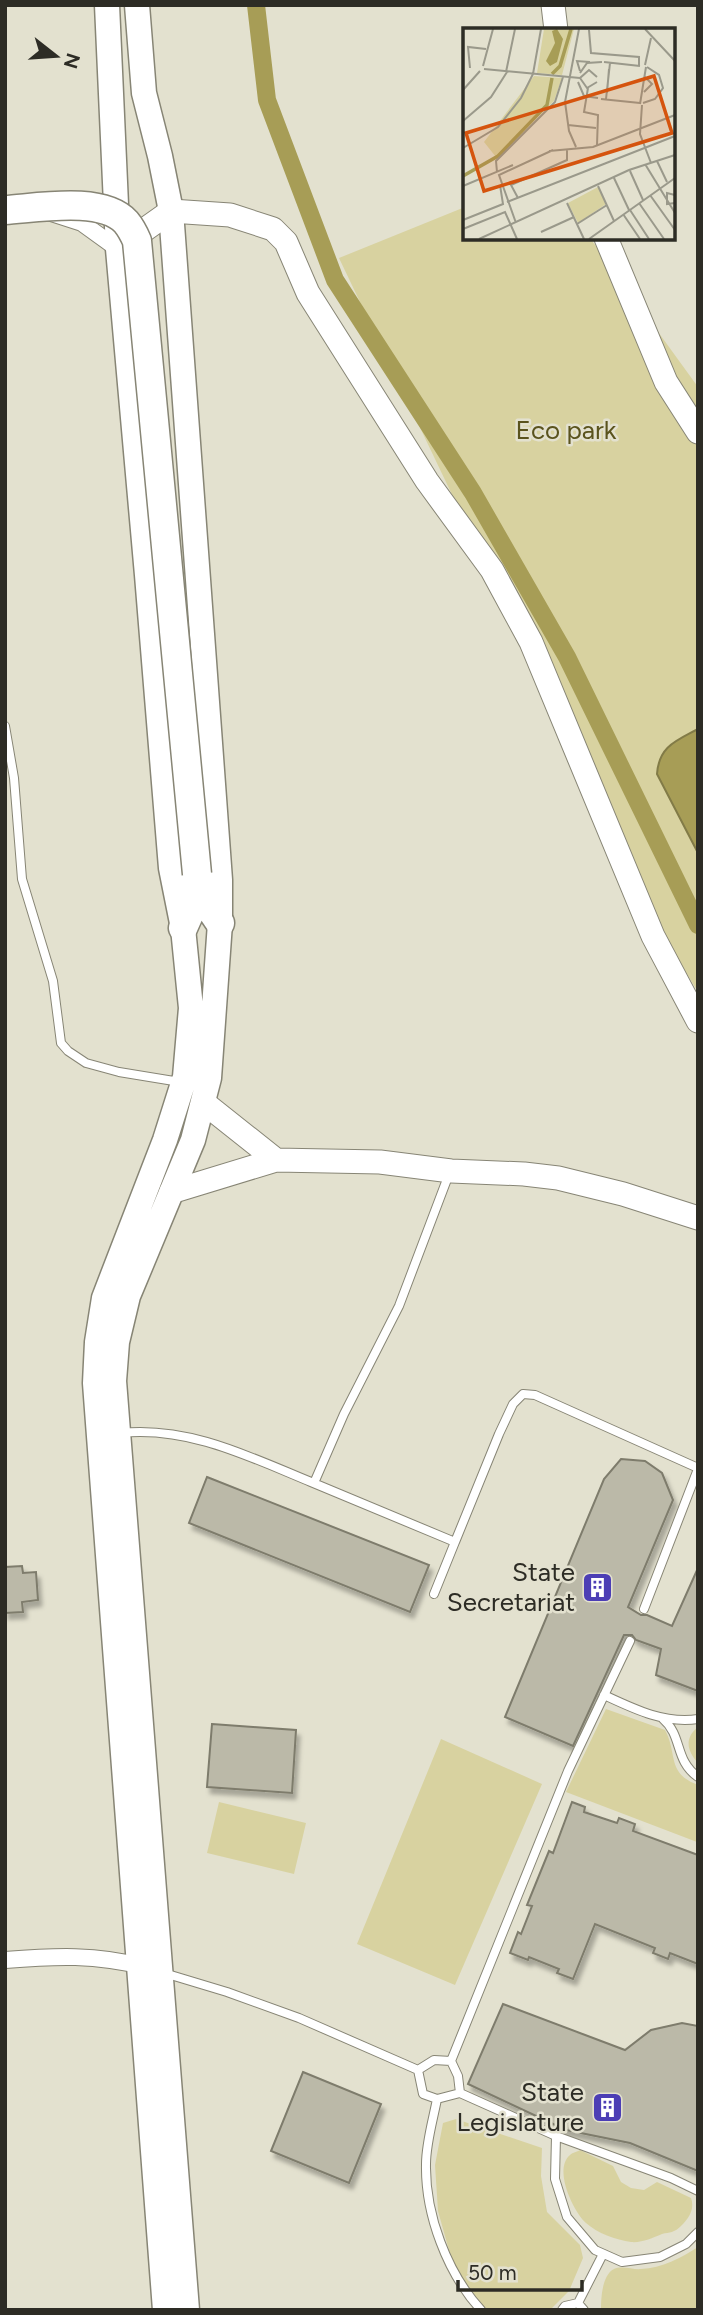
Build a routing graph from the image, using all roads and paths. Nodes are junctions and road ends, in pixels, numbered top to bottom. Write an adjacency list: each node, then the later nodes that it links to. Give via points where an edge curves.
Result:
1 (107, 5): 9 (main road)
2 (137, 5): 7 (main road, via 144,93)
3 (553, 5): 4 (street)
4 (556, 28)
5 (5, 200): 9 (street, via 82,223)
6 (5, 210): 12 (highway, bridge, via 106,209 125,220 137,241)
7 (171, 211): 9 (street); 13 (main road); 15 (street, via 230,215 273,229 286,242 308,293 336,340 514,607 653,936)
8 (607, 240): 10 (street, via 666,382)
9 (118, 249): 14 (main road, via 171,868)
10 (698, 432)
11 (5, 726): 16 (lane, via 22,878 53,981 61,1043 86,1063)
12 (198, 883): 13 (highway); 14 (highway)
13 (220, 923): 17 (main road, via 209,1078)
14 (183, 928): 16 (main road, via 191,1008)
15 (698, 1021)
16 (183, 1082): 34 (main road, via 104,1298 96,1356)
17 (203, 1102): 18 (street); 20 (main road)
18 (275, 1160): 19 (street, via 380,1162); 20 (street)
19 (451, 1171): 21 (street, via 558,1178); 24 (lane, via 409,1282)
20 (171, 1192): 22 (main road, via 128,1296 117,1342)
21 (698, 1218)
22 (118, 1433): 24 (lane, via 145,1431 197,1438); 34 (main road)
23 (698, 1469): 25 (lane, via 535,1395 523,1394 499,1434); 27 (lane)
24 (314, 1483): 25 (lane)
25 (455, 1542): 26 (lane)
26 (434, 1594)
27 (644, 1609)
28 (630, 1641): 29 (lane)
29 (604, 1695): 30 (lane); 35 (lane, via 568,1771)
30 (661, 1718): 31 (lane); 32 (lane, via 672,1727 686,1769)
31 (698, 1719)
32 (698, 1777)
33 (5, 1960): 34 (street, via 68,1955)
34 (149, 1969): 36 (lane, via 299,2018); 44 (main road); 45 (main road)
35 (451, 2061): 36 (lane, via 435,2060); 37 (lane)
36 (418, 2070): 38 (lane, via 423,2094)
37 (460, 2093): 38 (lane); 39 (lane)
38 (437, 2099): 46 (lane, via 426,2161 431,2212 454,2270)
39 (556, 2136): 40 (lane); 42 (lane, via 555,2179 567,2217)
40 (698, 2191)
41 (698, 2232): 42 (lane, via 660,2257 622,2262)
42 (603, 2254): 43 (lane)
43 (581, 2307): 47 (lane)
44 (164, 2310)
45 (187, 2310)
46 (481, 2310)
47 (562, 2310)

